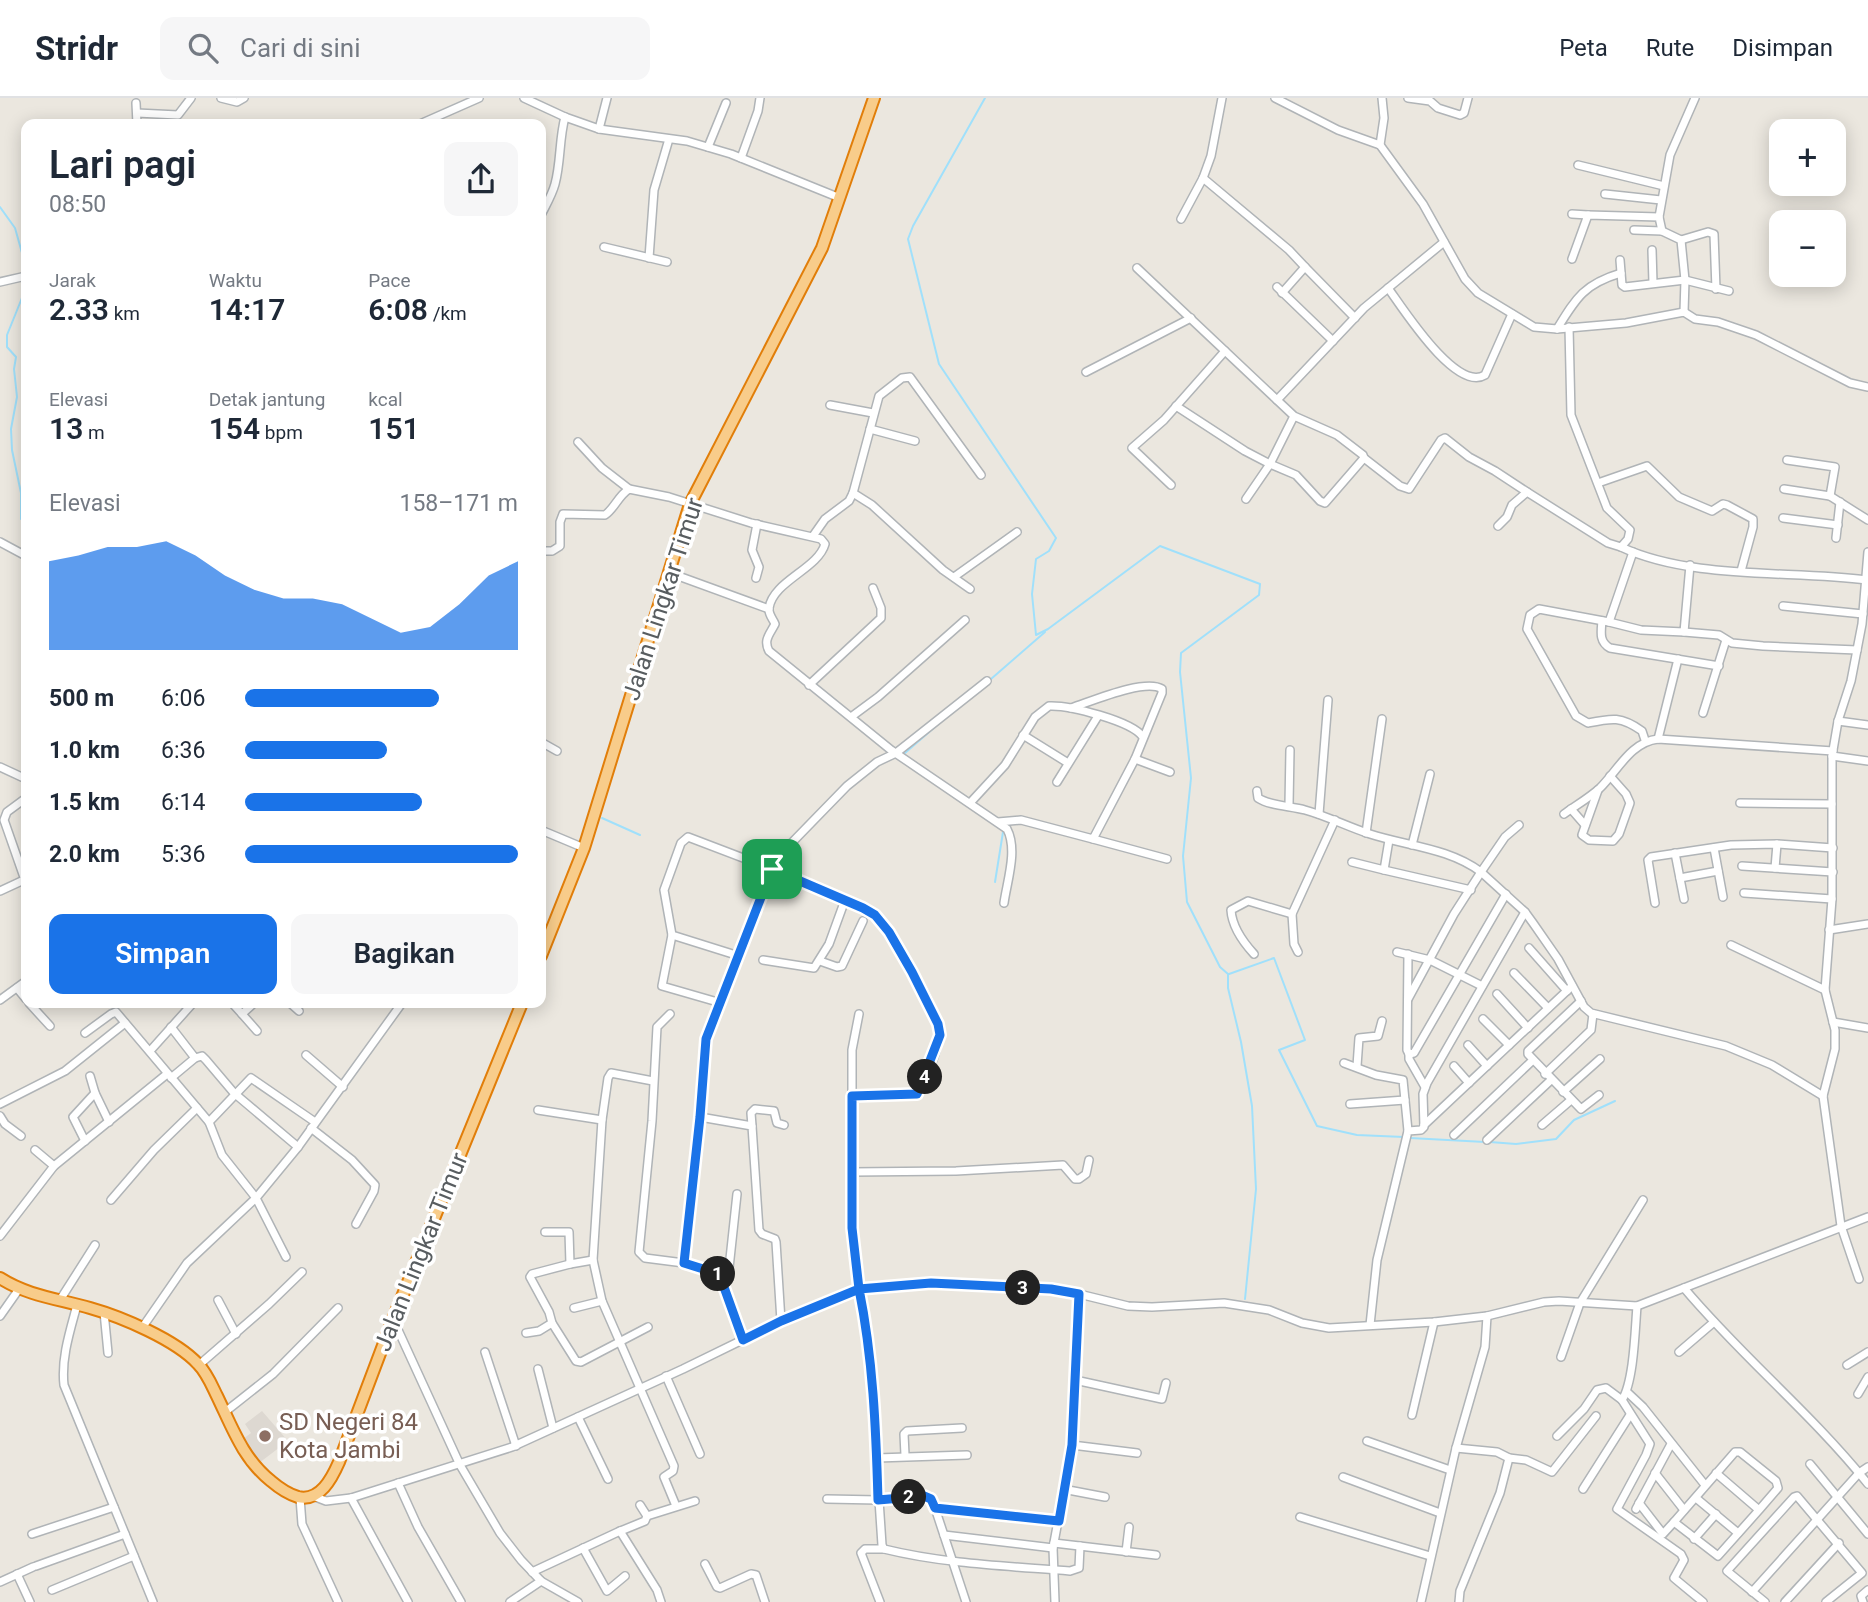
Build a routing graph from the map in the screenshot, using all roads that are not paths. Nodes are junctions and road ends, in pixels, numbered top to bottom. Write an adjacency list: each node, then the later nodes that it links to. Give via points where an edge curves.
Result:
1 (191, 98): 17 (street, via 178,115)
2 (221, 98): 3 (street, via 237,102)
3 (244, 98)
4 (478, 98): 20 (street)
5 (524, 98): 18 (street)
6 (607, 98): 21 (street)
7 (760, 98): 25 (street)
8 (874, 98): 30 (highway, Jalan Lingkar Timur)
9 (1222, 98): 27 (street)
10 (1275, 98): 23 (street)
11 (1382, 98): 23 (street)
12 (1408, 98): 13 (street, via 1430,101 1460,115)
13 (1468, 98)
14 (1695, 98): 28 (street, via 1670,155)
15 (136, 103): 17 (street)
16 (726, 103): 24 (street)
17 (137, 113): 19 (street)
18 (565, 117): 21 (street); 32 (street, via 556,183)
19 (137, 119)
20 (431, 119)
21 (599, 129): 22 (street)
22 (669, 139): 24 (street); 43 (street, via 654,190)
23 (1380, 145): 40 (street)
24 (708, 147): 25 (street)
25 (741, 158): 30 (street)
26 (1578, 164): 28 (street)
27 (1203, 178): 36 (street); 47 (street)
28 (1664, 186): 31 (street)
29 (1605, 194): 31 (street)
30 (840, 198): 88 (highway, Jalan Lingkar Timur, via 822,248)
31 (1661, 200): 35 (street)
32 (546, 204)
33 (1572, 214): 34 (street)
34 (1588, 215): 35 (street); 44 (street)
35 (1659, 217): 38 (street)
36 (1181, 219)
37 (1634, 230): 38 (street)
38 (1662, 231): 39 (street)
39 (1681, 240): 51 (street); 55 (street, via 1713,234)
40 (1444, 242): 54 (street); 58 (street, via 1458,270 1478,293)
41 (604, 247): 43 (street)
42 (1652, 250): 53 (street)
43 (649, 258): 46 (street)
44 (1572, 258)
45 (1620, 260): 49 (street)
46 (667, 262)
47 (1305, 267): 60 (street); 63 (street, via 1280,290)
48 (1137, 268): 59 (street)
49 (1620, 273): 53 (street, via 1625,287); 62 (street, via 1582,292)
50 (21, 277): 52 (street)
51 (1685, 280): 53 (street); 55 (street); 57 (street)
52 (0, 282)
53 (1653, 283)
54 (1388, 288): 58 (street, via 1445,362 1473,377 1485,375); 60 (street)
55 (1716, 289): 56 (street)
56 (1730, 291)
57 (1684, 312): 61 (street); 66 (street, via 1748,332 1850,383)
58 (1512, 314): 62 (street, via 1535,327)
59 (1191, 318): 64 (street); 65 (street)
60 (1355, 318): 63 (street)
61 (1570, 327): 62 (street); 79 (street, via 1570,408)
62 (1556, 329)
63 (1333, 341): 67 (street)
64 (1226, 351): 67 (street); 69 (street)
65 (1086, 372)
66 (1868, 387)
67 (1277, 401): 71 (street)
68 (830, 405): 70 (street)
69 (1176, 407): 77 (street); 80 (street, via 1132,450)
70 (873, 413): 72 (street); 78 (street, via 883,392 910,377)
71 (1294, 416): 75 (street, via 1337,435); 77 (street)
72 (870, 429): 73 (street); 84 (street)
73 (915, 441)
74 (578, 442): 81 (street)
75 (1364, 458): 77 (street, via 1324,503 1296,475); 83 (street, via 1409,489 1445,438)
76 (1787, 460): 85 (street, via 1835,467)
77 (1270, 464): 86 (street)
78 (981, 474)
79 (1598, 483): 98 (street, via 1611,514 1630,530); 104 (street, via 1647,466 1686,501 1712,511 1727,505 1753,519)
80 (1171, 485)
81 (629, 489): 88 (street); 99 (street, via 605,515 563,514 559,546)
82 (1784, 489): 85 (street)
83 (1527, 492): 93 (street); 98 (street)
84 (853, 494): 95 (street); 106 (street, via 872,505)
85 (1830, 496): 87 (street)
86 (1245, 499)
87 (1840, 502): 90 (street); 92 (street)
88 (690, 505): 91 (street); 105 (highway, Jalan Lingkar Timur)
89 (1783, 518): 92 (street)
90 (1868, 520)
91 (757, 524): 95 (street); 107 (street, via 752,550 759,567)
92 (1838, 525): 96 (street)
93 (1498, 526)
94 (1017, 532): 106 (street)
95 (813, 536): 113 (street, via 823,541 823,550 783,587)
96 (1836, 538)
97 (0, 542): 102 (street)
98 (1621, 547): 100 (street)
99 (546, 551)
100 (1633, 552): 103 (street); 116 (street)
101 (1868, 552): 108 (street)
102 (21, 553)
103 (1690, 565): 104 (street); 118 (street)
104 (1741, 571): 108 (street)
105 (670, 573): 113 (street); 171 (highway, Jalan Lingkar Timur)
106 (954, 577): 110 (street)
107 (756, 578)
108 (1867, 580): 111 (street)
109 (873, 588): 124 (street, via 881,618)
110 (970, 589)
111 (1866, 602): 114 (street)
112 (1783, 606): 114 (street)
113 (769, 608): 124 (street, via 775,621 766,640 769,651)
114 (1863, 614): 117 (street)
115 (965, 620): 129 (street)
116 (1606, 622): 118 (street); 121 (street, via 1601,637 1610,648); 136 (street, via 1539,609 1530,615 1527,629 1576,716 1588,723 1610,718 1626,721 1642,731)
117 (1865, 624): 120 (street)
118 (1684, 632): 119 (street, via 1719,635)
119 (1726, 640): 120 (street); 122 (street)
120 (1857, 650): 131 (street)
121 (1678, 659): 122 (street); 135 (street)
122 (1719, 666): 127 (street)
123 (987, 681): 140 (street)
124 (809, 685): 129 (street)
125 (1328, 700): 159 (street)
126 (1071, 708): 128 (street); 133 (street, via 1042,710); 134 (street, via 1136,687 1159,687 1163,693)
127 (1703, 713)
128 (1098, 716): 134 (street); 144 (street)
129 (851, 717): 140 (street)
130 (1382, 719): 166 (street)
131 (1838, 721): 132 (street); 141 (street)
132 (1868, 725)
133 (1023, 735): 144 (street); 154 (street, via 1005,765)
134 (1143, 737): 142 (street)
135 (1658, 739): 136 (street); 141 (street)
136 (1645, 740): 148 (street)
137 (546, 745): 139 (street)
138 (1290, 750): 157 (street)
139 (557, 751)
140 (896, 753): 154 (street); 180 (street, via 847,786 782,851)
141 (1833, 754): 143 (street); 156 (street)
142 (1135, 759): 146 (street); 167 (street)
143 (1868, 761)
144 (1069, 763): 150 (street)
145 (0, 767): 149 (street)
146 (1170, 772)
147 (1430, 774): 170 (street)
148 (1610, 776): 151 (street); 164 (street, via 1630,803 1619,834 1613,841 1589,840 1582,835)
149 (21, 777)
150 (1057, 782)
151 (1598, 789): 158 (street); 164 (street)
152 (1257, 791): 157 (street, via 1264,802)
153 (21, 801): 177 (street, via 4,820)
154 (970, 803): 162 (street)
155 (1740, 803): 156 (street)
156 (1832, 804): 173 (street)
157 (1289, 805): 159 (street)
158 (1571, 809): 160 (street); 164 (street)
159 (1319, 814): 161 (street)
160 (1563, 814)
161 (1335, 820): 166 (street); 198 (street)
162 (998, 822): 167 (street, via 1021,820); 195 (street, via 1011,836 1012,849)
163 (1519, 825): 183 (street)
164 (1585, 825)
165 (546, 832): 171 (street)
166 (1366, 833): 168 (street)
167 (1093, 839): 175 (street)
168 (1389, 840): 170 (street); 181 (street)
169 (1777, 844): 172 (street); 173 (street); 179 (street)
170 (1412, 845): 183 (street, via 1455,856)
171 (584, 848): 203 (highway, Jalan Lingkar Timur)
172 (1714, 848): 174 (street); 182 (street)
173 (1833, 848): 184 (street)
174 (1675, 853): 185 (street); 196 (street, via 1648,859)
175 (1167, 859)
176 (1352, 862): 181 (street)
177 (21, 866)
178 (1742, 866): 179 (street)
179 (1775, 868): 184 (street)
180 (772, 869): 194 (street); 202 (street, via 688,837 681,843 664,890); 210 (street)
181 (1384, 870): 187 (street)
182 (1718, 871): 185 (street); 191 (street)
183 (1481, 872): 187 (street); 190 (street)
184 (1833, 872): 193 (street)
185 (1679, 878): 192 (street)
186 (21, 881): 188 (street)
187 (1471, 890): 212 (street)
188 (0, 891)
189 (1744, 893): 193 (street)
190 (1506, 894): 197 (street); 214 (street)
191 (1723, 897)
192 (1684, 899)
193 (1832, 899): 201 (street)
194 (845, 900): 213 (street); 275 (street, via 875,915 889,932 923,992 940,1035 917,1094)
195 (1004, 903)
196 (1655, 903)
197 (1525, 912): 217 (street); 219 (street, via 1558,959)
198 (1292, 914): 207 (street); 208 (street, via 1248,901 1233,907 1233,922)
199 (863, 921): 213 (street, via 842,966)
200 (1868, 924): 201 (street)
201 (1829, 930): 220 (street)
202 (672, 935): 210 (street); 226 (street, via 662,986)
203 (546, 943)
204 (1731, 945): 220 (street)
205 (1529, 948): 219 (street)
206 (1397, 951): 209 (street)
207 (1298, 952)
208 (1254, 954)
209 (1408, 954): 212 (street); 223 (street)
210 (738, 956): 226 (street)
211 (762, 960): 213 (street, via 813,968)
212 (1430, 960): 214 (street); 223 (street)
213 (820, 961)
214 (1459, 973): 217 (street); 255 (street)
215 (1514, 973): 235 (street)
216 (21, 985): 218 (street)
217 (1482, 986): 271 (street)
218 (17, 988): 221 (street); 224 (street)
219 (1570, 988): 225 (street); 235 (street)
220 (1825, 990): 244 (street)
221 (21, 993)
222 (1497, 994): 248 (street)
223 (1408, 999): 255 (street)
224 (0, 1000)
225 (1581, 1001): 241 (street); 259 (street, via 1528,1051)
226 (721, 1003): 287 (street, via 706,1039)
227 (34, 1008): 246 (street)
228 (119, 1008): 237 (street)
229 (188, 1008): 247 (street)
230 (237, 1008): 238 (street)
231 (249, 1008): 238 (street)
232 (296, 1008): 236 (street)
233 (398, 1008): 270 (street)
234 (520, 1008): 339 (highway, Jalan Lingkar Timur)
235 (1548, 1008): 248 (street)
236 (299, 1011)
237 (116, 1012): 245 (street); 251 (street)
238 (242, 1014): 250 (street)
239 (670, 1014): 268 (street, via 657,1027)
240 (859, 1014): 275 (street, via 852,1051)
241 (1593, 1014): 264 (street, via 1591,1030); 277 (street, via 1726,1046 1772,1065)
242 (1483, 1019): 253 (street)
243 (1382, 1021): 261 (street, via 1378,1036 1359,1038)
244 (1833, 1022): 249 (street); 277 (street, via 1835,1049)
245 (125, 1023): 254 (street); 281 (street, via 65,1071)
246 (50, 1026)
247 (171, 1027): 254 (street); 257 (street)
248 (1528, 1028): 253 (street)
249 (1868, 1028)
250 (257, 1031)
251 (85, 1032)
252 (1468, 1045): 263 (street)
253 (1509, 1045): 263 (street)
254 (150, 1051): 266 (street)
255 (1409, 1054): 271 (street)
256 (306, 1055): 270 (street)
257 (195, 1058): 266 (street); 274 (street, via 202,1056)
258 (1600, 1059): 272 (street)
259 (1533, 1060): 264 (street); 297 (street)
260 (1343, 1063): 261 (street)
261 (1357, 1066): 279 (street, via 1403,1080)
262 (1454, 1066): 269 (street)
263 (1487, 1066): 269 (street)
264 (1545, 1073): 267 (street)
265 (90, 1076): 273 (street)
266 (169, 1076): 283 (street); 289 (street)
267 (1551, 1080): 272 (street); 299 (street)
268 (653, 1081): 288 (street, via 609,1075); 318 (street, via 639,1252 645,1258)
269 (1469, 1083): 285 (street)
270 (343, 1087): 291 (street)
271 (1425, 1087): 278 (street)
272 (1563, 1092): 280 (street)
273 (95, 1093): 289 (street); 300 (street, via 73,1115)
274 (234, 1093): 290 (street); 291 (street, via 253,1078); 301 (street)
275 (852, 1096): 305 (street)
276 (1599, 1096): 280 (street, via 1583,1109)
277 (1823, 1096): 312 (street)
278 (1424, 1098): 285 (street); 293 (street)
279 (1405, 1100): 282 (street); 296 (street)
280 (1571, 1100): 294 (street)
281 (0, 1104)
282 (1350, 1104)
283 (197, 1108): 290 (street); 308 (street)
284 (538, 1110): 288 (street)
285 (1438, 1112): 293 (street)
286 (0, 1116): 298 (street)
287 (700, 1117): 295 (street); 318 (street)
288 (602, 1120): 317 (street)
289 (109, 1122): 300 (street)
290 (209, 1122): 307 (street, via 222,1155)
291 (313, 1125): 301 (street); 311 (street, via 375,1185)
292 (784, 1125): 295 (street, via 777,1123 774,1111 755,1109)
293 (1424, 1125): 296 (street, via 1421,1130)
294 (1542, 1125)
295 (752, 1126): 340 (street, via 758,1230 776,1242)
296 (1408, 1131): 344 (street, via 1377,1260)
297 (1454, 1135)
298 (21, 1136)
299 (1487, 1140)
300 (85, 1141): 304 (street)
301 (298, 1147): 307 (street)
302 (34, 1150): 304 (street)
303 (1089, 1160): 305 (street, via 1086,1174 1079,1180 1063,1165)
304 (54, 1166): 314 (street)
305 (852, 1172): 326 (street)
306 (737, 1195): 321 (street, via 729,1268)
307 (256, 1198): 316 (street); 346 (street, via 187,1263)
308 (111, 1200)
309 (1643, 1200): 331 (street)
310 (1868, 1217): 312 (street)
311 (356, 1224)
312 (1841, 1226): 323 (street); 324 (street)
313 (545, 1232): 319 (street, via 569,1232)
314 (0, 1236)
315 (95, 1245): 328 (street)
316 (286, 1257)
317 (593, 1261): 319 (street); 330 (street)
318 (684, 1263): 321 (street)
319 (570, 1264): 343 (street, via 530,1277)
320 (302, 1272): 348 (street)
321 (720, 1276): 350 (street)
322 (0, 1278): 325 (highway)
323 (1859, 1279)
324 (1684, 1288): 333 (street); 342 (street)
325 (19, 1289): 328 (highway); 337 (street)
326 (859, 1289): 327 (street, via 931,1283); 340 (street); 383 (street, via 868,1334)
327 (1079, 1294): 344 (street, via 1128,1306 1224,1303 1269,1310 1329,1328); 361 (street)
328 (60, 1300): 332 (highway)
329 (218, 1300): 348 (street)
330 (602, 1301): 335 (street); 349 (street)
331 (1580, 1303): 333 (street); 338 (street, via 1544,1302); 355 (street)
332 (77, 1305): 336 (highway); 410 (street, via 64,1385)
333 (1637, 1306): 365 (street)
334 (338, 1308): 366 (street, via 263,1383)
335 (573, 1308)
336 (104, 1312): 346 (highway); 354 (street)
337 (0, 1316)
338 (1487, 1316): 341 (street); 378 (street, via 1485,1347)
339 (393, 1319): 386 (street); 399 (highway, Jalan Lingkar Timur, via 332,1479)
340 (781, 1321): 350 (street)
341 (1434, 1322): 344 (street); 367 (street)
342 (1714, 1322): 352 (street); 391 (street)
343 (552, 1323): 347 (street); 349 (street, via 577,1362)
344 (1370, 1325)
345 (648, 1327): 349 (street)
346 (142, 1328): 356 (highway)
347 (526, 1333)
348 (236, 1334): 356 (street)
349 (618, 1340): 363 (street)
350 (743, 1340): 359 (street)
351 (485, 1352): 377 (street)
352 (1679, 1352)
353 (1868, 1352): 357 (street)
354 (108, 1353)
355 (1561, 1357)
356 (199, 1365): 366 (highway)
357 (1847, 1365)
358 (538, 1369): 371 (street)
359 (666, 1376): 363 (street); 380 (street)
360 (1868, 1377): 364 (street)
361 (1076, 1380): 362 (street, via 1162,1399); 376 (street)
362 (1166, 1383)
363 (639, 1388): 370 (street); 409 (street, via 674,1466 664,1477)
364 (1858, 1394)
365 (1625, 1396): 368 (street); 373 (street, via 1606,1388 1597,1390); 375 (street, via 1643,1407)
366 (225, 1412): 402 (highway, via 247,1457 271,1481)
367 (1412, 1415)
368 (1630, 1415): 398 (street); 465 (street, via 1649,1439 1649,1448 1617,1509 1681,1554 1684,1560 1674,1577)
369 (1597, 1416): 384 (street, via 1552,1472 1527,1460)
370 (578, 1417): 371 (street); 393 (street)
371 (553, 1429): 377 (street)
372 (962, 1429): 381 (street, via 906,1431)
373 (1557, 1436)
374 (1367, 1441): 388 (street)
375 (1671, 1444): 389 (street); 396 (street)
376 (1072, 1445): 379 (street); 397 (street)
377 (516, 1446): 386 (street)
378 (1456, 1448): 384 (street); 388 (street)
379 (1137, 1453)
380 (700, 1454)
381 (905, 1455): 382 (street); 383 (street)
382 (967, 1455)
383 (877, 1458): 406 (street)
384 (1509, 1458): 464 (street)
385 (1810, 1464): 401 (street)
386 (460, 1465): 394 (street); 441 (street, via 500,1533)
387 (1868, 1467): 391 (street)
388 (1450, 1470): 414 (street)
389 (1655, 1473): 412 (street); 420 (street, via 1637,1506 1663,1534)
390 (1716, 1473): 396 (street); 413 (street); 413 (street, via 1737,1451 1776,1481 1778,1488)
391 (1859, 1473): 395 (street); 401 (street)
392 (1343, 1477): 414 (street)
393 (608, 1479)
394 (398, 1483): 403 (street); 455 (street)
395 (1868, 1484)
396 (1705, 1485): 404 (street)
397 (1063, 1489): 400 (street); 419 (street)
398 (1583, 1489)
399 (313, 1495): 402 (highway); 403 (street, via 326,1501)
400 (1105, 1497)
401 (1837, 1497): 418 (street); 426 (street)
402 (300, 1498): 453 (street, via 303,1524)
403 (351, 1498): 454 (street)
404 (1696, 1498): 412 (street); 415 (street)
405 (827, 1499): 406 (street)
406 (878, 1500): 411 (street, via 924,1496); 433 (street)
407 (695, 1501): 409 (street)
408 (640, 1505): 416 (street)
409 (676, 1506): 416 (street)
410 (114, 1507): 424 (street); 425 (street)
411 (935, 1508): 419 (street); 427 (street)
412 (1685, 1510): 420 (street)
413 (1759, 1510): 423 (street)
414 (1440, 1513): 437 (street)
415 (1716, 1514): 423 (street); 428 (street)
416 (647, 1516): 422 (street)
417 (1300, 1517): 437 (street)
418 (1818, 1518): 429 (street); 448 (street); 448 (street, via 1794,1497 1727,1571)
419 (1059, 1521): 430 (street)
420 (1674, 1522): 428 (street)
421 (1129, 1527): 434 (street)
422 (620, 1531): 432 (street); 458 (street)
423 (1738, 1533): 428 (street, via 1718,1556)
424 (32, 1534)
425 (125, 1534): 436 (street); 442 (street)
426 (1868, 1534)
427 (944, 1535): 430 (street); 438 (street)
428 (1694, 1539)
429 (1839, 1543): 467 (street); 468 (street, via 1863,1573)
430 (1054, 1546): 431 (street); 440 (street)
431 (1080, 1546): 434 (street); 440 (street, via 1079,1568)
432 (583, 1548): 441 (street); 443 (street, via 607,1591)
433 (884, 1549): 438 (street); 460 (street, via 861,1553)
434 (1126, 1552): 435 (street)
435 (1156, 1555)
436 (134, 1556): 446 (street); 449 (street)
437 (1430, 1556): 463 (street)
438 (951, 1562): 440 (street); 461 (street)
439 (705, 1564): 459 (street, via 720,1588 756,1575)
440 (1054, 1570): 462 (street)
441 (532, 1572): 444 (street)
442 (17, 1574): 445 (street); 451 (street)
443 (625, 1576)
444 (541, 1581): 456 (street); 457 (street)
445 (0, 1582)
446 (52, 1590)
447 (1868, 1590): 450 (street)
448 (1752, 1592): 466 (street)
449 (153, 1600): 452 (street)
450 (1861, 1601)
451 (30, 1602)
452 (144, 1602)
453 (338, 1602)
454 (408, 1602)
455 (461, 1602)
456 (510, 1602)
457 (578, 1602)
458 (660, 1602)
459 (765, 1602)
460 (880, 1602)
461 (966, 1602)
462 (1055, 1602)
463 (1421, 1602)
464 (1459, 1602)
465 (1703, 1602)
466 (1765, 1602)
467 (1785, 1602)
468 (1826, 1602)

